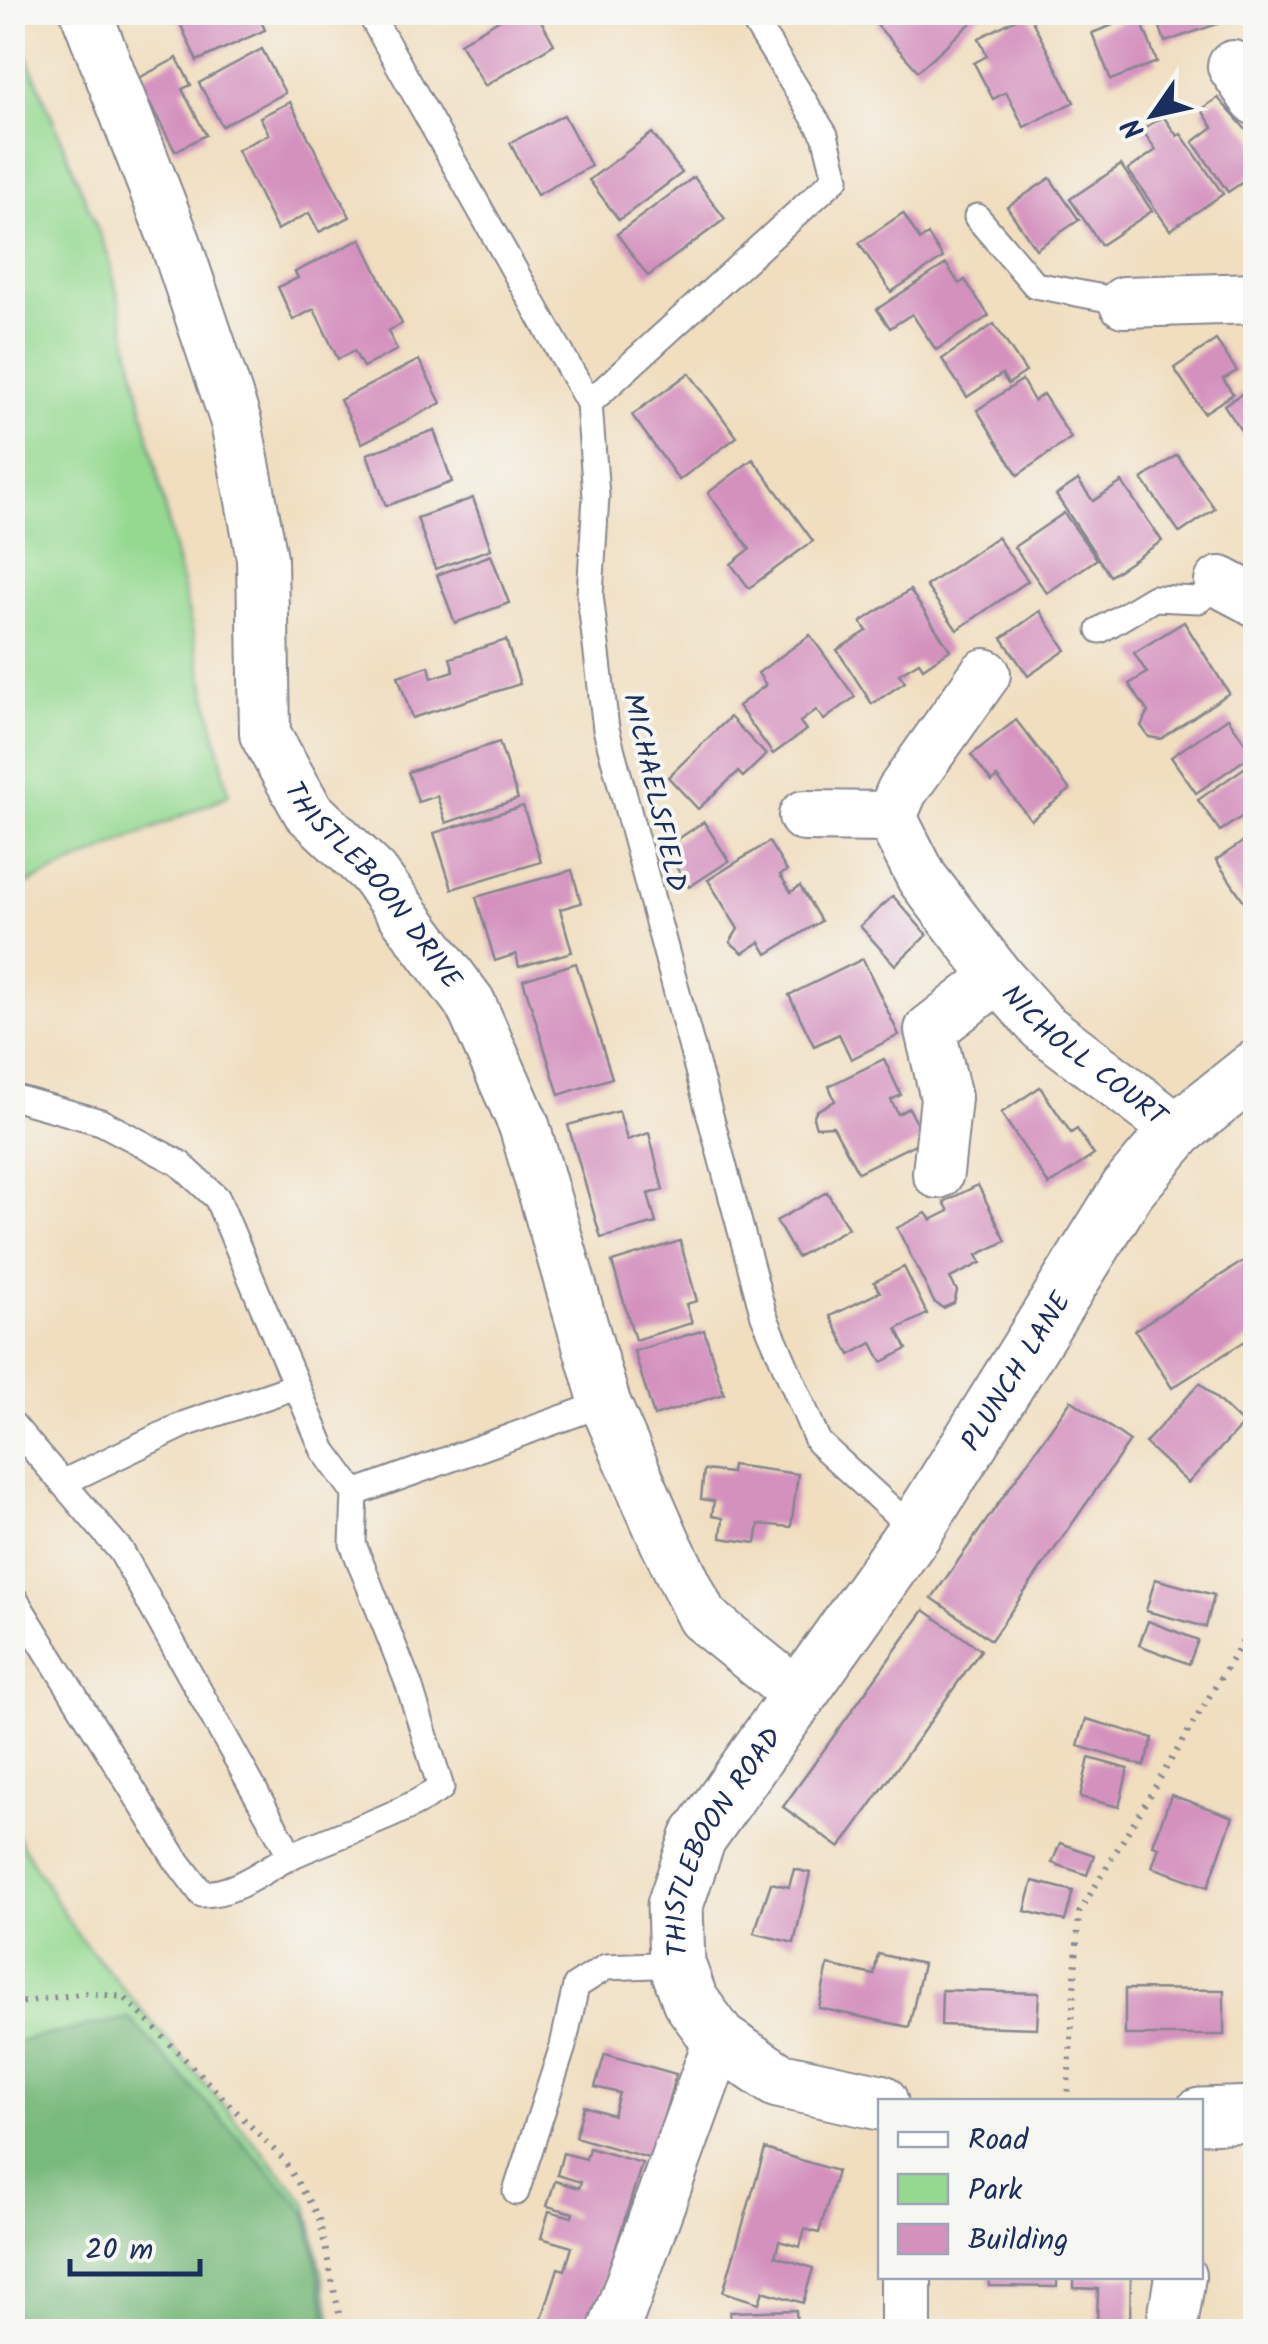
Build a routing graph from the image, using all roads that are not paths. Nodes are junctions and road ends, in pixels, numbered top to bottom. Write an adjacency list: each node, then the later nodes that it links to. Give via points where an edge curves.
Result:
1 (86, 12): 19 (street, THISTLEBOON DRIVE, via 236,422 262,558 265,734 308,811 373,874 470,1003 524,1124)
2 (369, 12): 7 (lane)
3 (749, 12): 7 (lane, via 825,135 836,178)
4 (976, 217): 6 (lane, via 1035,285)
5 (1256, 298): 6 (street)
6 (1124, 302)
7 (589, 403): 23 (lane, MICHAELSFIELD, via 596,496 590,595 606,728 764,1316 818,1442)
8 (1238, 591): 9 (lane, via 1199,600 1154,598)
9 (1100, 630)
10 (986, 674): 12 (street, via 902,791)
11 (804, 816): 12 (street)
12 (891, 817): 13 (street, NICHOLL COURT, via 922,878)
13 (998, 977): 16 (street, NICHOLL COURT, via 1043,1027); 17 (street, NICHOLL COURT, via 930,1030 946,1098)
14 (1256, 1068): 16 (street, PLUNCH LANE)
15 (14, 1092): 18 (lane, via 100,1122 179,1162 216,1198)
16 (1178, 1130): 23 (street, PLUNCH LANE, via 1128,1189)
17 (938, 1173)
18 (296, 1386): 21 (lane, via 185,1424); 22 (lane, via 324,1451)
19 (605, 1403): 22 (lane); 25 (street, THISTLEBOON DRIVE, via 702,1617)
20 (12, 1424): 21 (lane)
21 (64, 1482): 26 (lane, via 121,1550)
22 (355, 1493): 26 (lane, via 353,1544 410,1684 441,1788 404,1812)
23 (915, 1531): 25 (street, PLUNCH LANE)
24 (12, 1595): 26 (lane, via 202,1894 228,1893)
25 (798, 1694): 27 (street, THISTLEBOON ROAD, via 698,1838 675,1904)
26 (291, 1856)
27 (677, 1964): 28 (street, THISTLEBOON ROAD, via 690,2000); 32 (lane, via 606,1967 576,1986)
28 (719, 2040): 29 (street, via 778,2080); 35 (street)
29 (878, 2102)
30 (1256, 2114): 31 (street)
31 (1203, 2116)
32 (516, 2192)
33 (906, 2279): 36 (street)
34 (1179, 2279): 37 (street)
35 (613, 2332)
36 (906, 2332)
37 (1170, 2332)

